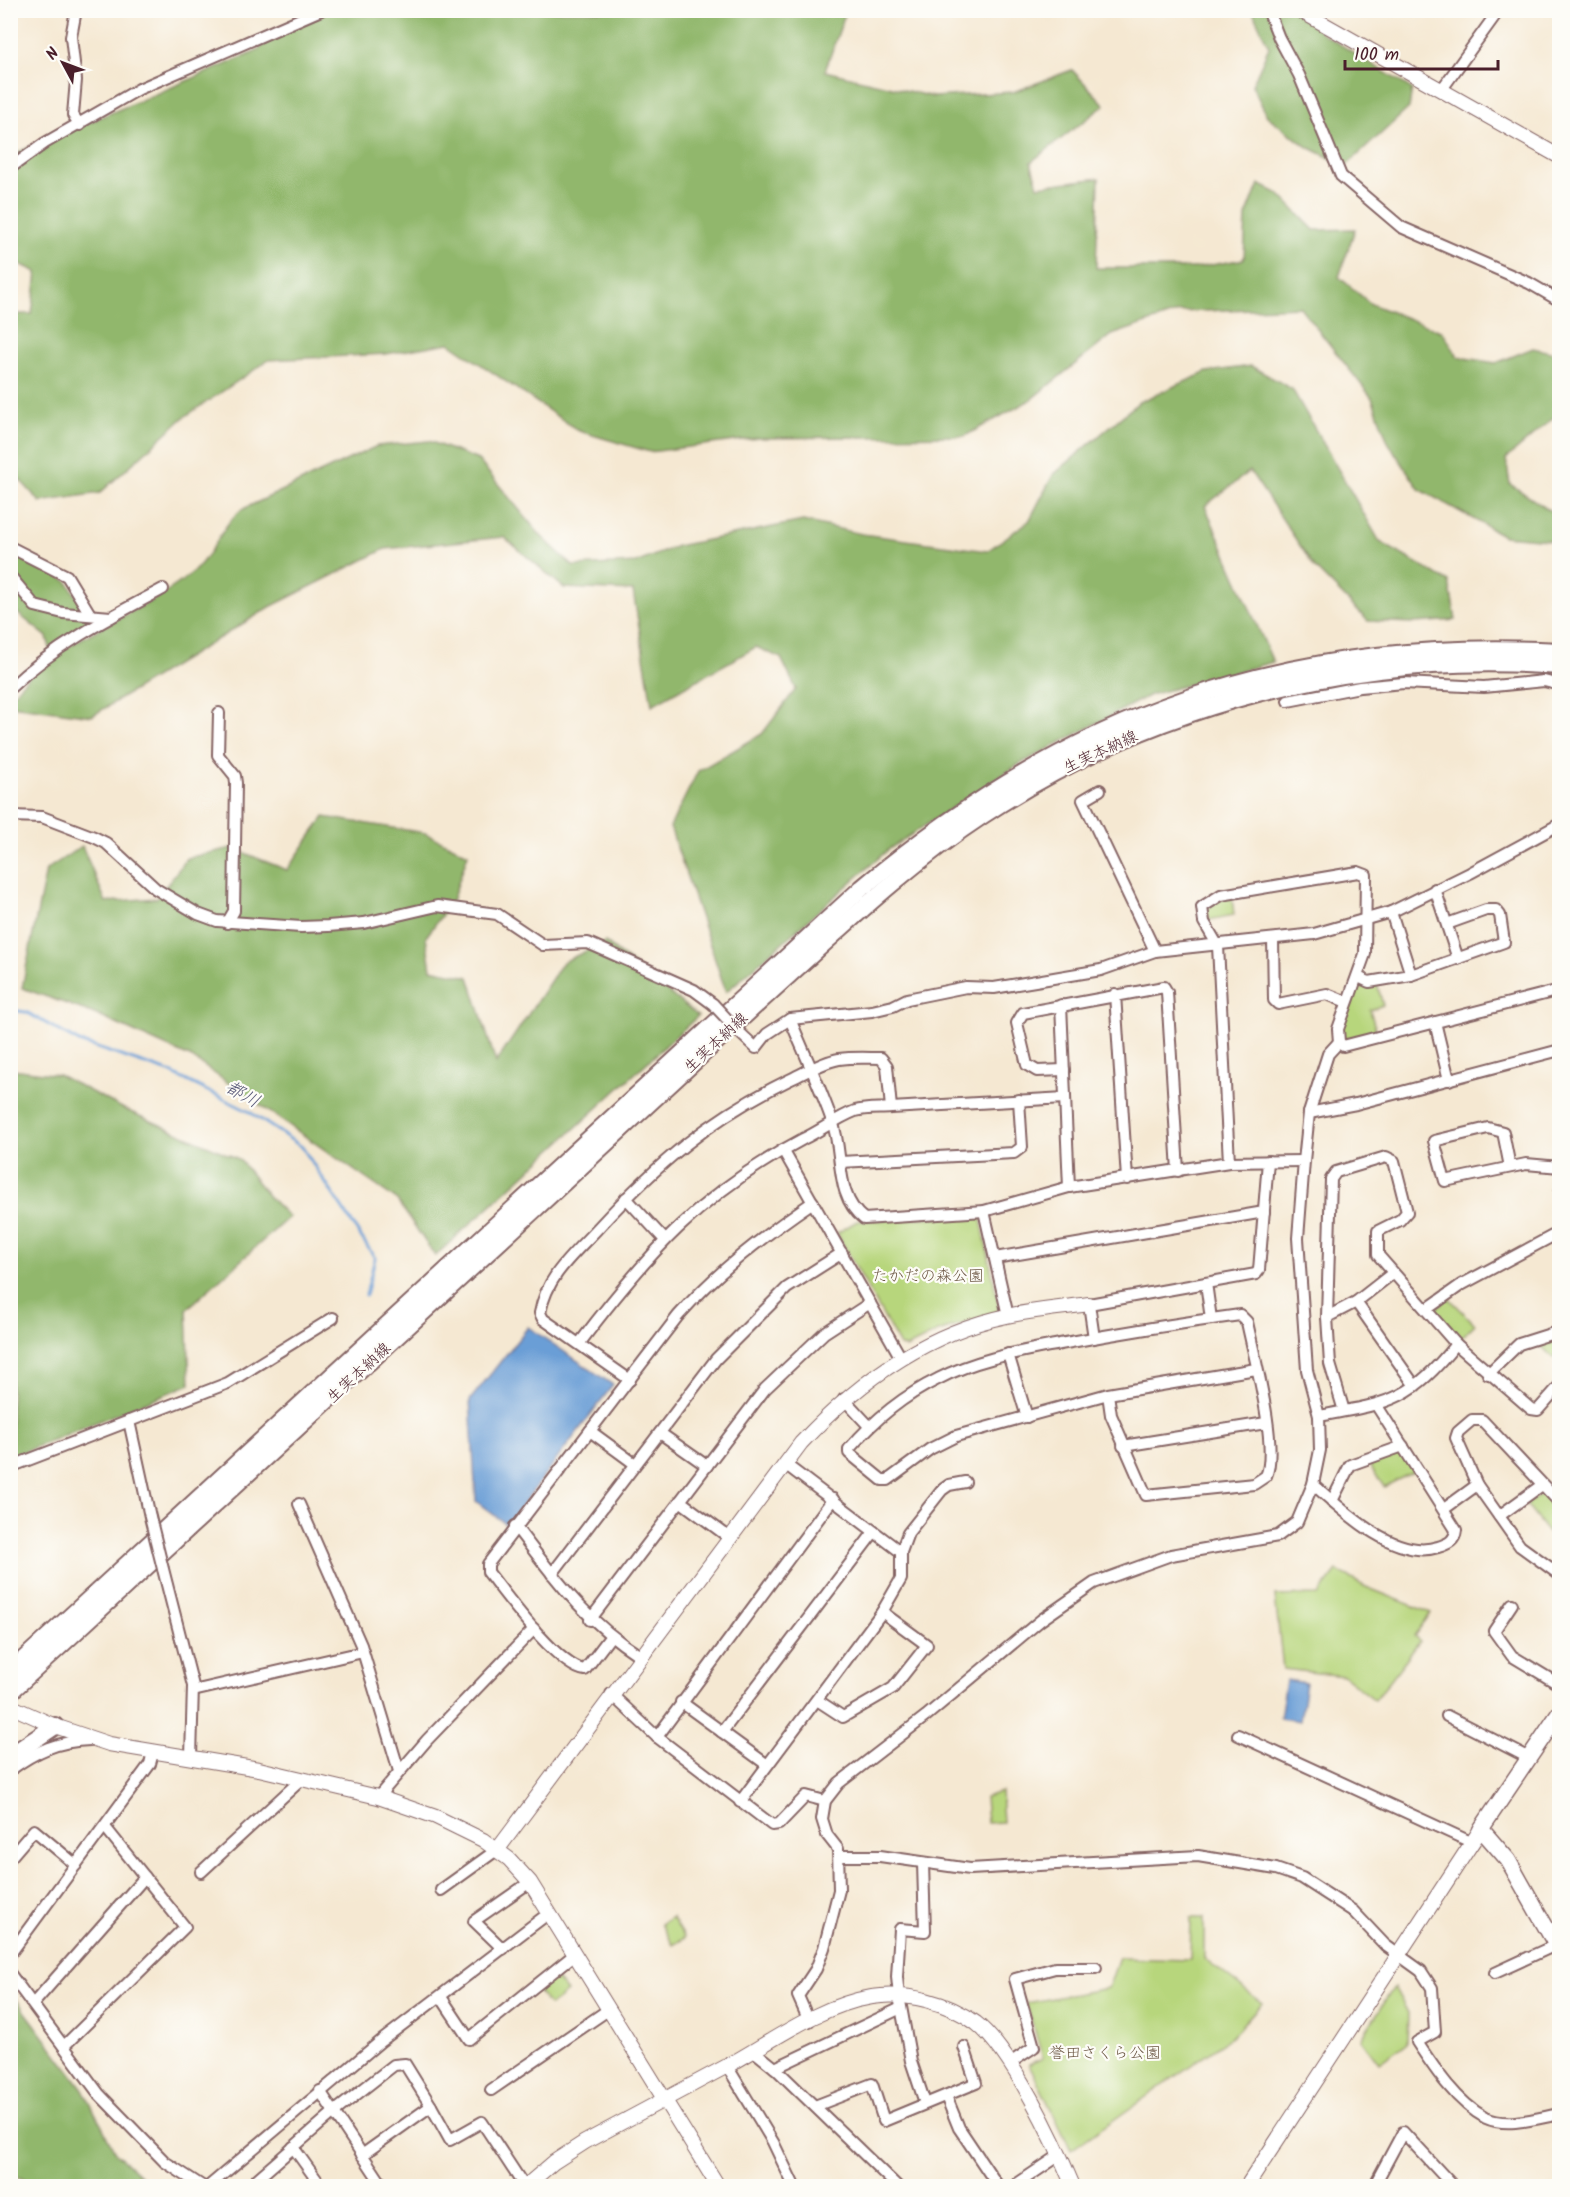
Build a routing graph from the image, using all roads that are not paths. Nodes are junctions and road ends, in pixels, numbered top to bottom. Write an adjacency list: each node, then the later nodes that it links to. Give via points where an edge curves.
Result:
1 (76, 10): 7 (street, via 71,37 76,80 73,115)
2 (321, 10): 7 (street, via 139,89)
3 (1268, 10): 10 (street, via 1341,176 1401,227 1529,283)
4 (1299, 10): 6 (street)
5 (1499, 10): 6 (street)
6 (1442, 89): 8 (street)
7 (80, 125): 9 (street)
8 (1560, 157)
9 (10, 168)
10 (1560, 301)
11 (10, 547): 14 (street, via 67,576)
12 (10, 576): 14 (street, via 35,606)
13 (163, 590): 15 (street)
14 (90, 614): 15 (street)
15 (111, 617): 19 (street, via 47,658)
16 (1560, 651): 134 (main road, 生実本納線, via 1406,652 1343,659 1273,674 1197,695 1112,728 1049,757 980,798 916,843 853,896)
17 (1560, 666): 137 (main road, 生実本納線, via 1413,666 1347,674 1236,699 1115,742 1046,777 980,818 876,897 732,1026)
18 (1560, 685): 20 (street, via 1544,681 1484,687 1404,683)
19 (10, 688)
20 (1288, 701)
21 (219, 713): 28 (street, via 218,755 236,783 234,911)
22 (1100, 790): 32 (street, via 1083,800)
23 (10, 816): 28 (street, via 42,817 94,837 106,843 156,889 198,914)
24 (1560, 824): 25 (street)
25 (1435, 889): 26 (street); 29 (street)
26 (1391, 912): 27 (street); 34 (street)
27 (1366, 919): 30 (street, via 1314,934); 31 (street, via 1366,875 1359,872 1221,896 1202,908 1204,922); 35 (street, via 1365,954)
28 (227, 923): 40 (street, bridge, via 328,926 364,923 437,906 497,914 543,945 588,944 694,990 756,1048 767,1034)
29 (1447, 924): 33 (street); 33 (street, via 1486,910 1496,910 1500,915 1504,942)
30 (1273, 939): 31 (street); 38 (street, via 1274,1000 1278,1004 1327,994)
31 (1218, 946): 32 (street); 56 (street)
32 (1155, 951): 40 (street, via 1101,970 994,988 966,987 872,1011)
33 (1458, 959): 34 (street)
34 (1411, 975): 35 (street, via 1369,982)
35 (1358, 977): 38 (street)
36 (1560, 990): 41 (street)
37 (1115, 994): 39 (street); 59 (street, via 1160,986 1167,992); 60 (street)
38 (1347, 1002): 42 (street, via 1338,1029)
39 (1061, 1005): 45 (street); 45 (street, via 1023,1013 1017,1023 1031,1070)
40 (790, 1019): 44 (street)
41 (1435, 1022): 42 (street, via 1349,1045); 46 (street)
42 (1339, 1042): 50 (street, via 1328,1054)
43 (1560, 1050): 46 (street)
44 (812, 1069): 49 (street, via 838,1059 881,1058 887,1066); 51 (street); 63 (street, via 749,1100 704,1129)
45 (1064, 1070): 47 (street)
46 (1449, 1080): 50 (street)
47 (1065, 1098): 48 (street); 61 (street)
48 (1019, 1100): 49 (street); 55 (street, via 1022,1147 1014,1153)
49 (891, 1108): 51 (street, via 856,1111)
50 (1309, 1113): 54 (street)
51 (833, 1123): 52 (street); 55 (street)
52 (783, 1150): 64 (street); 69 (street, via 710,1199)
53 (1268, 1161): 54 (street); 56 (street); 66 (street)
54 (1304, 1161): 97 (street, via 1298,1238 1303,1330 1307,1370)
55 (840, 1162): 65 (street, via 844,1190 864,1219)
56 (1229, 1162): 59 (street)
57 (1510, 1167): 57 (street, via 1445,1181 1434,1141 1488,1128 1503,1132); 58 (street)
58 (1560, 1167)
59 (1178, 1171): 60 (street)
60 (1127, 1179): 61 (street)
61 (1069, 1186): 65 (street)
62 (1560, 1194): 67 (street)
63 (626, 1198): 69 (street); 84 (street, via 550,1280 543,1301 543,1319)
64 (813, 1202): 70 (street); 90 (street, via 765,1234 702,1288)
65 (984, 1211): 71 (street)
66 (1264, 1212): 71 (street); 73 (street, via 1256,1274)
67 (1560, 1221)
68 (1560, 1232): 77 (street, via 1461,1285)
69 (664, 1239): 84 (street)
70 (842, 1253): 75 (street); 103 (street, via 787,1288 760,1312 716,1359)
71 (994, 1258): 78 (street)
72 (1393, 1273): 74 (street); 77 (street); 79 (street, via 1378,1255 1378,1231 1407,1212 1394,1161 1386,1157 1336,1172 1331,1179)
73 (1206, 1283): 76 (street); 81 (street)
74 (1356, 1302): 79 (street); 92 (street)
75 (870, 1303): 87 (street); 108 (street, via 824,1334 780,1373)
76 (1089, 1304): 78 (street); 83 (street)
77 (1427, 1309): 85 (street)
78 (1008, 1316): 87 (street, via 947,1335)
79 (1327, 1317): 96 (street, via 1330,1364)
80 (333, 1318): 99 (street, via 228,1383)
81 (1211, 1319): 83 (street); 88 (street, via 1244,1317)
82 (1560, 1331): 89 (street, via 1519,1344)
83 (1094, 1338): 86 (street)
84 (579, 1344): 90 (street)
85 (1456, 1344): 89 (street); 92 (street, via 1435,1370)
86 (1008, 1354): 98 (street); 101 (street, via 938,1379)
87 (901, 1358): 94 (street)
88 (1256, 1369): 93 (street); 100 (street)
89 (1488, 1374): 91 (street, via 1534,1410)
90 (630, 1380): 102 (street)
91 (1560, 1385)
92 (1415, 1386): 95 (street)
93 (1108, 1394): 98 (street); 104 (street)
94 (844, 1399): 101 (street); 107 (street)
95 (1377, 1406): 96 (street); 105 (street)
96 (1344, 1411): 97 (street)
97 (1319, 1416): 111 (street, via 1320,1450)
98 (1027, 1417): 101 (street, via 957,1436 930,1449 888,1480 882,1480 849,1453)
99 (129, 1421): 109 (street); 136 (street, bridge)
100 (1266, 1423): 104 (street); 104 (street, via 1270,1468 1254,1484 1146,1495)
101 (869, 1426)
102 (590, 1431): 106 (street); 121 (street)
103 (660, 1433): 106 (street); 108 (street)
104 (1123, 1446)
105 (1403, 1446): 116 (street, via 1350,1466); 119 (street)
106 (635, 1464): 125 (street)
107 (785, 1464): 114 (street); 123 (street)
108 (706, 1466): 115 (street)
109 (10, 1467)
110 (965, 1482): 124 (street, via 942,1490 908,1533)
111 (1313, 1484): 116 (street); 158 (street, via 1297,1522 1278,1536 1171,1555 1094,1583 1041,1620 854,1770)
112 (1477, 1485): 113 (street, via 1456,1438 1472,1420 1482,1420); 119 (street); 120 (street)
113 (1542, 1485): 117 (street); 120 (street)
114 (833, 1499): 122 (street); 140 (street)
115 (680, 1501): 123 (street); 129 (street)
116 (1332, 1501): 119 (street, via 1386,1541 1428,1550 1456,1537)
117 (1560, 1503)
118 (299, 1504): 132 (street, via 332,1573)
119 (1444, 1509)
120 (1499, 1516): 126 (street, via 1520,1546)
121 (515, 1526): 125 (street); 130 (street, via 492,1557 488,1572)
122 (874, 1532): 124 (street); 145 (street)
123 (730, 1538): 133 (street)
124 (902, 1552): 128 (street, via 901,1579)
125 (552, 1574): 129 (street)
126 (1560, 1575)
127 (1512, 1604): 135 (street, via 1494,1631 1512,1656)
128 (882, 1612): 139 (street); 139 (street, via 927,1645 893,1688 843,1717)
129 (590, 1620): 131 (street)
130 (534, 1629): 131 (street, via 575,1669 585,1670); 155 (street)
131 (610, 1637): 133 (street)
132 (363, 1653): 136 (street); 155 (street)
133 (640, 1656): 138 (street)
134 (10, 1672)
135 (1560, 1685)
136 (193, 1691): 151 (street)
137 (10, 1692)
138 (611, 1695): 147 (street); 162 (street)
139 (818, 1700): 153 (street)
140 (681, 1702): 145 (street); 147 (street)
141 (10, 1706): 144 (street)
142 (1560, 1712): 152 (main road)
143 (1447, 1716): 152 (street)
144 (55, 1726): 148 (street); 150 (main road)
145 (722, 1732): 153 (street)
146 (1238, 1735): 161 (street)
147 (657, 1737): 159 (street)
148 (94, 1740): 149 (street); 154 (street, via 52,1745)
149 (153, 1752): 151 (street); 160 (street, via 150,1764)
150 (10, 1756)
151 (191, 1757): 156 (street)
152 (1529, 1758): 161 (main road)
153 (766, 1764): 159 (street)
154 (10, 1770)
155 (399, 1771): 157 (street)
156 (302, 1779): 157 (street); 167 (street)
157 (378, 1797): 162 (street, via 461,1828)
158 (825, 1801): 159 (street, via 806,1796 775,1826); 163 (street, via 822,1819)
159 (740, 1802)
160 (105, 1827): 166 (street); 168 (street)
161 (1477, 1836): 172 (main road, via 1508,1860); 176 (street)
162 (498, 1849): 169 (street); 170 (street)
163 (839, 1856): 165 (street, via 880,1856); 184 (street, via 839,1890 824,1948 798,1996)
164 (10, 1858): 166 (street, via 34,1830)
165 (923, 1863): 176 (street, via 970,1869 1217,1857 1302,1878 1353,1911); 181 (street, via 925,1931 900,1929)
166 (76, 1865): 174 (street)
167 (201, 1872)
168 (145, 1877): 182 (street); 185 (street, via 185,1927)
169 (530, 1882): 171 (street); 173 (street, via 474,1921)
170 (441, 1890)
171 (549, 1914): 173 (street); 175 (street)
172 (1558, 1947): 178 (street)
173 (503, 1949): 180 (street)
174 (10, 1954)
175 (574, 1955): 180 (street, via 469,2039); 183 (street)
176 (1397, 1956): 199 (street, via 1421,1971 1432,1988 1435,2032 1418,2042 1434,2069 1466,2103 1487,2118 1498,2120 1518,2122); 216 (street)
177 (1096, 1968): 188 (street, via 1054,1968 1015,1980 1035,2047)
178 (1495, 1973)
179 (10, 1974): 182 (street)
180 (441, 1997): 192 (street)
181 (900, 2002): 184 (street, via 874,1996); 188 (street, via 919,1998 958,2012 993,2040); 190 (street); 195 (street, via 911,2061)
182 (33, 2004): 185 (street)
183 (609, 2010): 191 (street); 194 (street)
184 (809, 2021): 187 (street)
185 (64, 2046): 204 (street, via 99,2094 136,2134 165,2162)
186 (964, 2047): 193 (street, via 976,2083)
187 (754, 2051): 189 (street); 190 (street)
188 (1010, 2063): 202 (street)
189 (727, 2066): 194 (street); 211 (street, via 773,2142)
190 (775, 2068): 197 (street)
191 (491, 2090)
192 (320, 2091): 198 (street); 205 (street)
193 (946, 2096): 195 (street); 213 (street, via 958,2128)
194 (665, 2098): 209 (street, via 585,2142); 210 (street)
195 (925, 2103): 197 (street, via 884,2121 872,2084)
196 (431, 2106): 198 (street, via 405,2064 394,2066); 201 (street); 209 (street, via 450,2140 483,2122)
197 (815, 2106): 212 (street)
198 (334, 2112): 200 (street); 201 (street)
199 (1560, 2115)
200 (293, 2147): 206 (street, via 257,2179); 207 (street)
201 (362, 2155): 208 (street)
202 (1060, 2155): 214 (street); 215 (street)
203 (1446, 2184): 217 (street, via 1403,2132)
204 (202, 2187)
205 (209, 2187)
206 (256, 2187)
207 (321, 2187)
208 (383, 2187)
209 (525, 2187)
210 (718, 2187)
211 (794, 2187)
212 (897, 2187)
213 (998, 2187)
214 (1014, 2187)
215 (1073, 2187)
216 (1247, 2187)
217 (1374, 2187)

